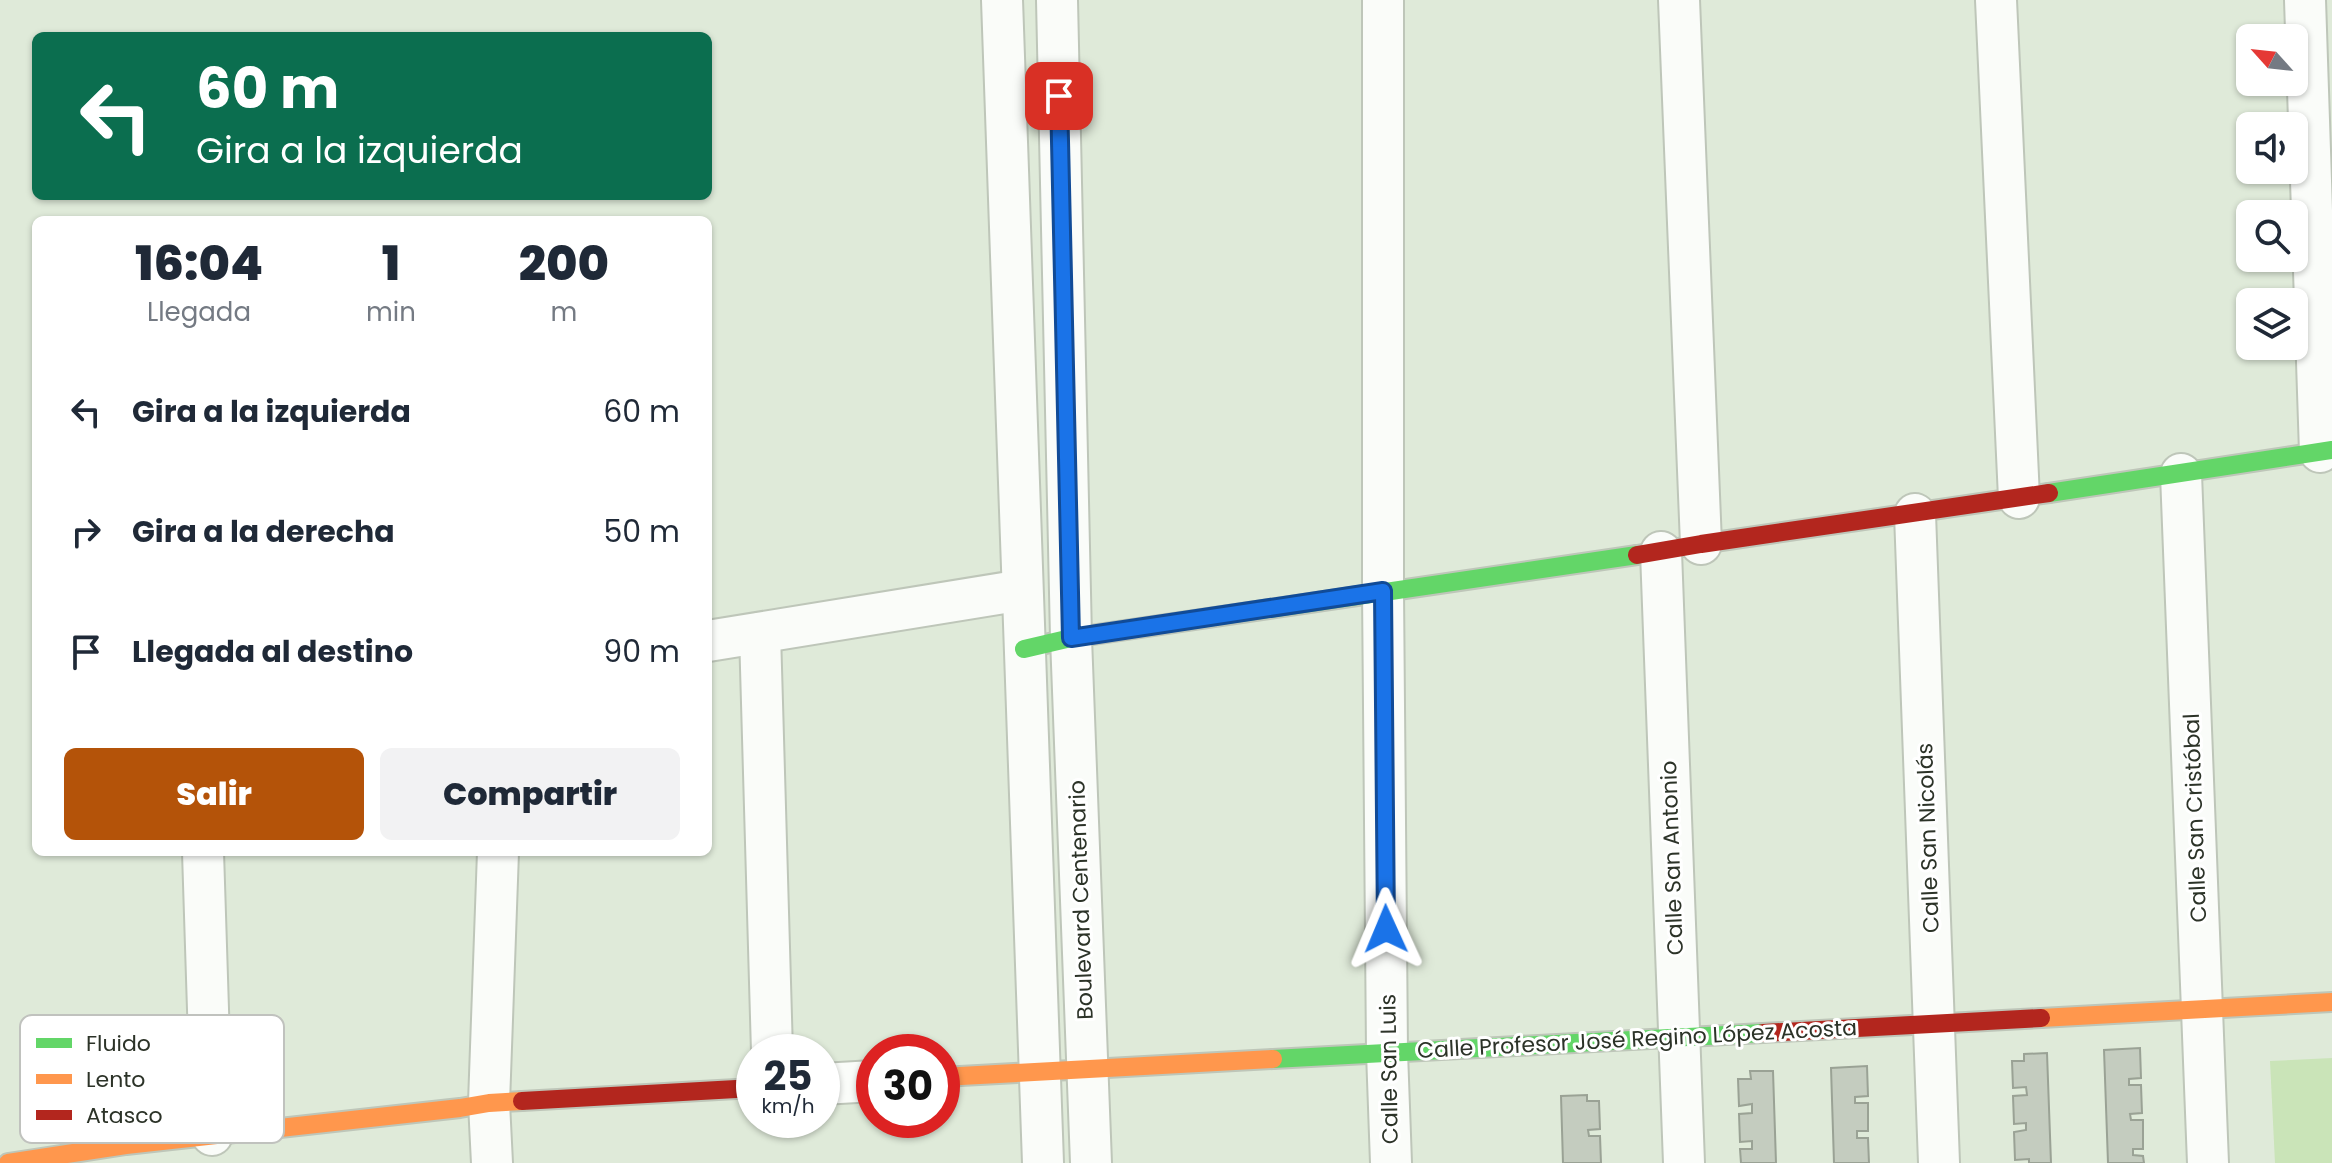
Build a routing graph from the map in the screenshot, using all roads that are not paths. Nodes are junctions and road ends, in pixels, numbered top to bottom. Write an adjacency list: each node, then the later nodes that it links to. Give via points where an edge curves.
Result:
1 (1002, 0): 13 (street)
2 (1057, 0): 16 (street, Boulevard Centenario)
3 (1383, 0): 14 (street, Calle San Luis)
4 (1679, 0): 11 (street)
5 (1996, 0): 9 (street)
6 (2305, 0): 7 (street)
7 (2326, 451): 8 (street)
8 (2181, 474): 9 (street); 22 (street, Calle San Cristóbal)
9 (2019, 498): 10 (street)
10 (1915, 514): 11 (street); 24 (street, Calle San Nicolás)
11 (1701, 544): 12 (street)
12 (1661, 552): 14 (street); 26 (street, Calle San Antonio)
13 (1022, 590): 15 (street); 18 (street)
14 (1383, 591): 16 (street); 27 (street, Calle San Luis)
15 (760, 633): 17 (street); 25 (street)
16 (1071, 638): 18 (street); 28 (street, Boulevard Centenario)
17 (712, 640)
18 (1024, 649): 29 (street)
19 (203, 856): 23 (street)
20 (498, 856): 32 (street)
21 (2332, 1002): 22 (street, Calle Profesor José Regino López Acosta)
22 (2203, 1009): 24 (street, Calle Profesor José Regino López Acosta); 42 (street, Calle San Cristóbal)
23 (208, 1015)
24 (1935, 1023): 26 (street, Calle Profesor José Regino López Acosta); 41 (street, Calle San Nicolás)
25 (771, 1034)
26 (1679, 1037): 27 (street, Calle Profesor José Regino López Acosta); 40 (street, Calle San Antonio)
27 (1387, 1052): 28 (street, Calle Profesor José Regino López Acosta); 39 (street, Calle San Luis)
28 (1088, 1067): 29 (street, Calle Profesor José Regino López Acosta); 38 (street, Boulevard Centenario)
29 (1040, 1070): 30 (street, Calle Profesor José Regino López Acosta); 37 (street)
30 (960, 1076)
31 (736, 1089): 32 (street)
32 (489, 1103): 33 (street); 36 (street)
33 (284, 1127)
34 (143, 1143): 35 (street)
35 (8, 1163)
36 (492, 1163)
37 (1043, 1163)
38 (1091, 1163)
39 (1391, 1163)
40 (1684, 1163)
41 (1939, 1163)
42 (2208, 1163)

